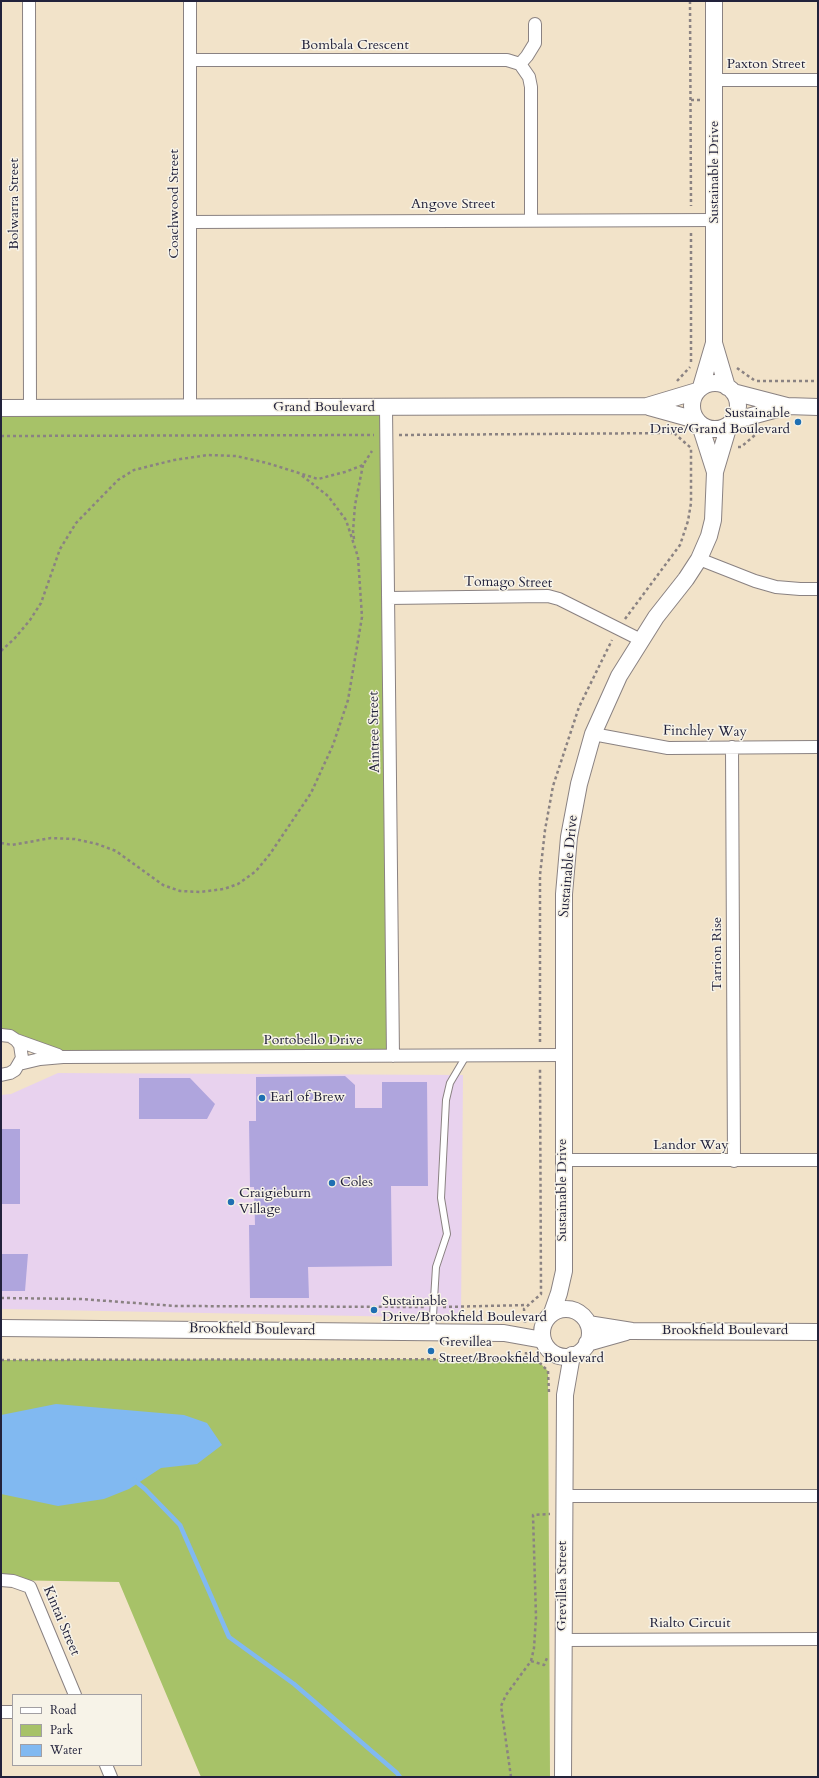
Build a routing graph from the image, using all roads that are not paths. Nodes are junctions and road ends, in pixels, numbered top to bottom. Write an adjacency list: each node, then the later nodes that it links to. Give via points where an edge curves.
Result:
1 (29, 1): 19 (street, Bolwarra Street)
2 (190, 1): 5 (street, Coachwood Street)
3 (714, 1): 7 (street, Sustainable Drive)
4 (535, 24): 6 (street, via 534,42)
5 (190, 60): 6 (street, Bombala Crescent, via 506,60); 11 (street, Coachwood Street)
6 (520, 64): 9 (street, via 529,77 531,87)
7 (714, 80): 8 (street, Paxton Street); 10 (street, Sustainable Drive)
8 (818, 80)
9 (530, 220): 10 (street, Angove Street); 11 (street, Angove Street)
10 (715, 220): 12 (street, Sustainable Drive)
11 (190, 222): 20 (street, Coachwood Street)
12 (714, 343): 13 (street, Sustainable Drive); 14 (street, Sustainable Drive)
13 (699, 389): 14 (street, via 714,383); 15 (street, Grand Boulevard); 22 (street, via 692,405 692,413)
14 (730, 389): 16 (street); 23 (street, via 737,399 738,406 737,414)
15 (647, 406): 21 (street, Grand Boulevard); 22 (street, Grand Boulevard)
16 (787, 406): 17 (street); 23 (street)
17 (818, 407)
18 (1, 408): 19 (street, Grand Boulevard)
19 (30, 408): 20 (street, Grand Boulevard)
20 (190, 408): 21 (street, Grand Boulevard)
21 (386, 408): 27 (street, Aintree Street)
22 (698, 422): 23 (street, via 714,430 722,429); 24 (street, Sustainable Drive)
23 (731, 423): 24 (street, Sustainable Drive)
24 (714, 472): 25 (street, Sustainable Drive, via 710,536)
25 (699, 559): 26 (street, via 776,587); 28 (street, Sustainable Drive)
26 (818, 589)
27 (388, 598): 28 (street, Tomago Street, via 548,596 560,599); 34 (street, Aintree Street)
28 (641, 640): 29 (street, Sustainable Drive, via 619,676)
29 (593, 734): 30 (street, Finchley Way, via 668,748); 36 (street, Sustainable Drive, via 579,784 569,837 564,894)
30 (732, 747): 31 (street, Finchley Way); 42 (street, Tarrion Rise)
31 (818, 747)
32 (2, 1033): 33 (street, Portobello Drive)
33 (16, 1040): 37 (street, Portobello Drive); 38 (street, via 22,1052)
34 (393, 1056): 35 (street, Portobello Drive); 37 (street, Portobello Drive)
35 (466, 1056): 36 (street, Portobello Drive); 49 (lane, via 450,1083 446,1100 441,1198 447,1234 436,1267)
36 (564, 1056): 40 (street, Sustainable Drive)
37 (63, 1057): 38 (street, Portobello Drive)
38 (19, 1064): 39 (street, Portobello Drive, via 10,1073)
39 (1, 1074)
40 (563, 1160): 42 (street, Landor Way); 43 (street, Sustainable Drive)
41 (818, 1160): 42 (street, Landor Way)
42 (734, 1161)
43 (564, 1271): 44 (street, Sustainable Drive); 45 (street, Sustainable Drive, via 559,1293)
44 (574, 1310): 45 (street, via 563,1309); 46 (street, via 585,1318)
45 (548, 1317): 50 (street, Brookfield Boulevard); 52 (street, via 542,1334)
46 (588, 1324): 48 (street, Brookfield Boulevard); 53 (street)
47 (1, 1328): 49 (street, Brookfield Boulevard)
48 (632, 1331): 51 (street, Brookfield Boulevard); 53 (street, Brookfield Boulevard)
49 (432, 1332): 50 (street, Brookfield Boulevard)
50 (504, 1332): 52 (street, Brookfield Boulevard)
51 (818, 1332)
52 (543, 1340): 54 (street, via 546,1346)
53 (587, 1343): 54 (street, via 584,1348)
54 (564, 1355): 55 (street, Grevillea Street)
55 (563, 1496): 56 (street); 59 (street, Grevillea Street)
56 (818, 1496)
57 (1, 1580): 60 (street, Kintai Street, via 13,1580 30,1587)
58 (818, 1639): 59 (street, Rialto Circuit)
59 (563, 1640): 65 (street, Grevillea Street)
60 (75, 1694)
61 (1, 1712): 62 (street)
62 (12, 1712)
63 (106, 1766): 64 (street)
64 (111, 1777)
65 (563, 1777)

